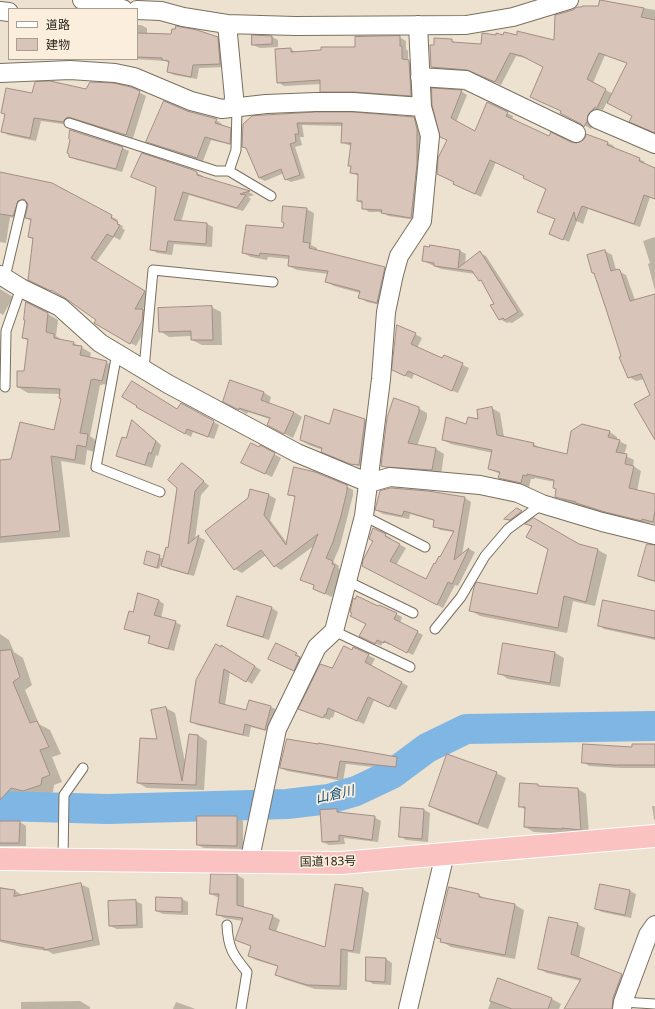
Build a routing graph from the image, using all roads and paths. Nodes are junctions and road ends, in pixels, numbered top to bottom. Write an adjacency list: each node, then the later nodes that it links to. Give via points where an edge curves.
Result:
1 (82, 0): 3 (street)
2 (569, 0): 6 (street, via 514,17 473,24)
3 (109, 8)
4 (138, 10): 5 (street, via 161,11)
5 (227, 24): 6 (street); 9 (street)
6 (418, 25): 8 (street)
7 (0, 73): 9 (street, via 70,70 115,73 134,77 174,95 222,109)
8 (420, 77): 10 (street); 13 (street, via 466,80)
9 (235, 107): 10 (street, via 353,102); 15 (lane, via 236,150)
10 (422, 107): 24 (street, via 430,136 422,221 399,256 386,312)
11 (597, 119): 14 (street)
12 (69, 123): 15 (lane, via 216,171)
13 (576, 133)
14 (655, 144)
15 (229, 171): 16 (lane)
16 (271, 196)
17 (22, 205): 18 (lane)
18 (2, 276): 20 (street)
19 (274, 282): 22 (lane, via 153,270)
20 (22, 288): 21 (street, via 60,307 100,343); 23 (lane, via 6,331)
21 (117, 353): 22 (street); 25 (lane, via 96,467)
22 (144, 369): 24 (street, via 297,453)
23 (5, 387)
24 (369, 483): 26 (street, via 390,477 480,485 518,493); 27 (street)
25 (160, 492)
26 (542, 504): 28 (street); 32 (lane, via 508,529 490,550 461,597)
27 (364, 516): 29 (lane); 30 (street)
28 (655, 535)
29 (425, 547)
30 (347, 581): 31 (lane); 33 (street)
31 (413, 613)
32 (435, 629)
33 (334, 631): 34 (lane); 40 (street, via 317,647 277,729)
34 (410, 667)
35 (83, 768): 39 (lane, via 64,795)
36 (655, 836): 37 (highway, 国道183号)
37 (445, 854): 40 (highway, 国道183号, via 340,863); 46 (street)
38 (0, 860): 39 (highway, 国道183号)
39 (63, 861): 40 (highway, 国道183号)
40 (249, 863)
41 (227, 925): 45 (lane, via 233,954 247,972)
42 (655, 925): 44 (street, via 648,935)
43 (655, 1004): 44 (lane)
44 (622, 1005)
45 (241, 1009)
46 (408, 1009)

